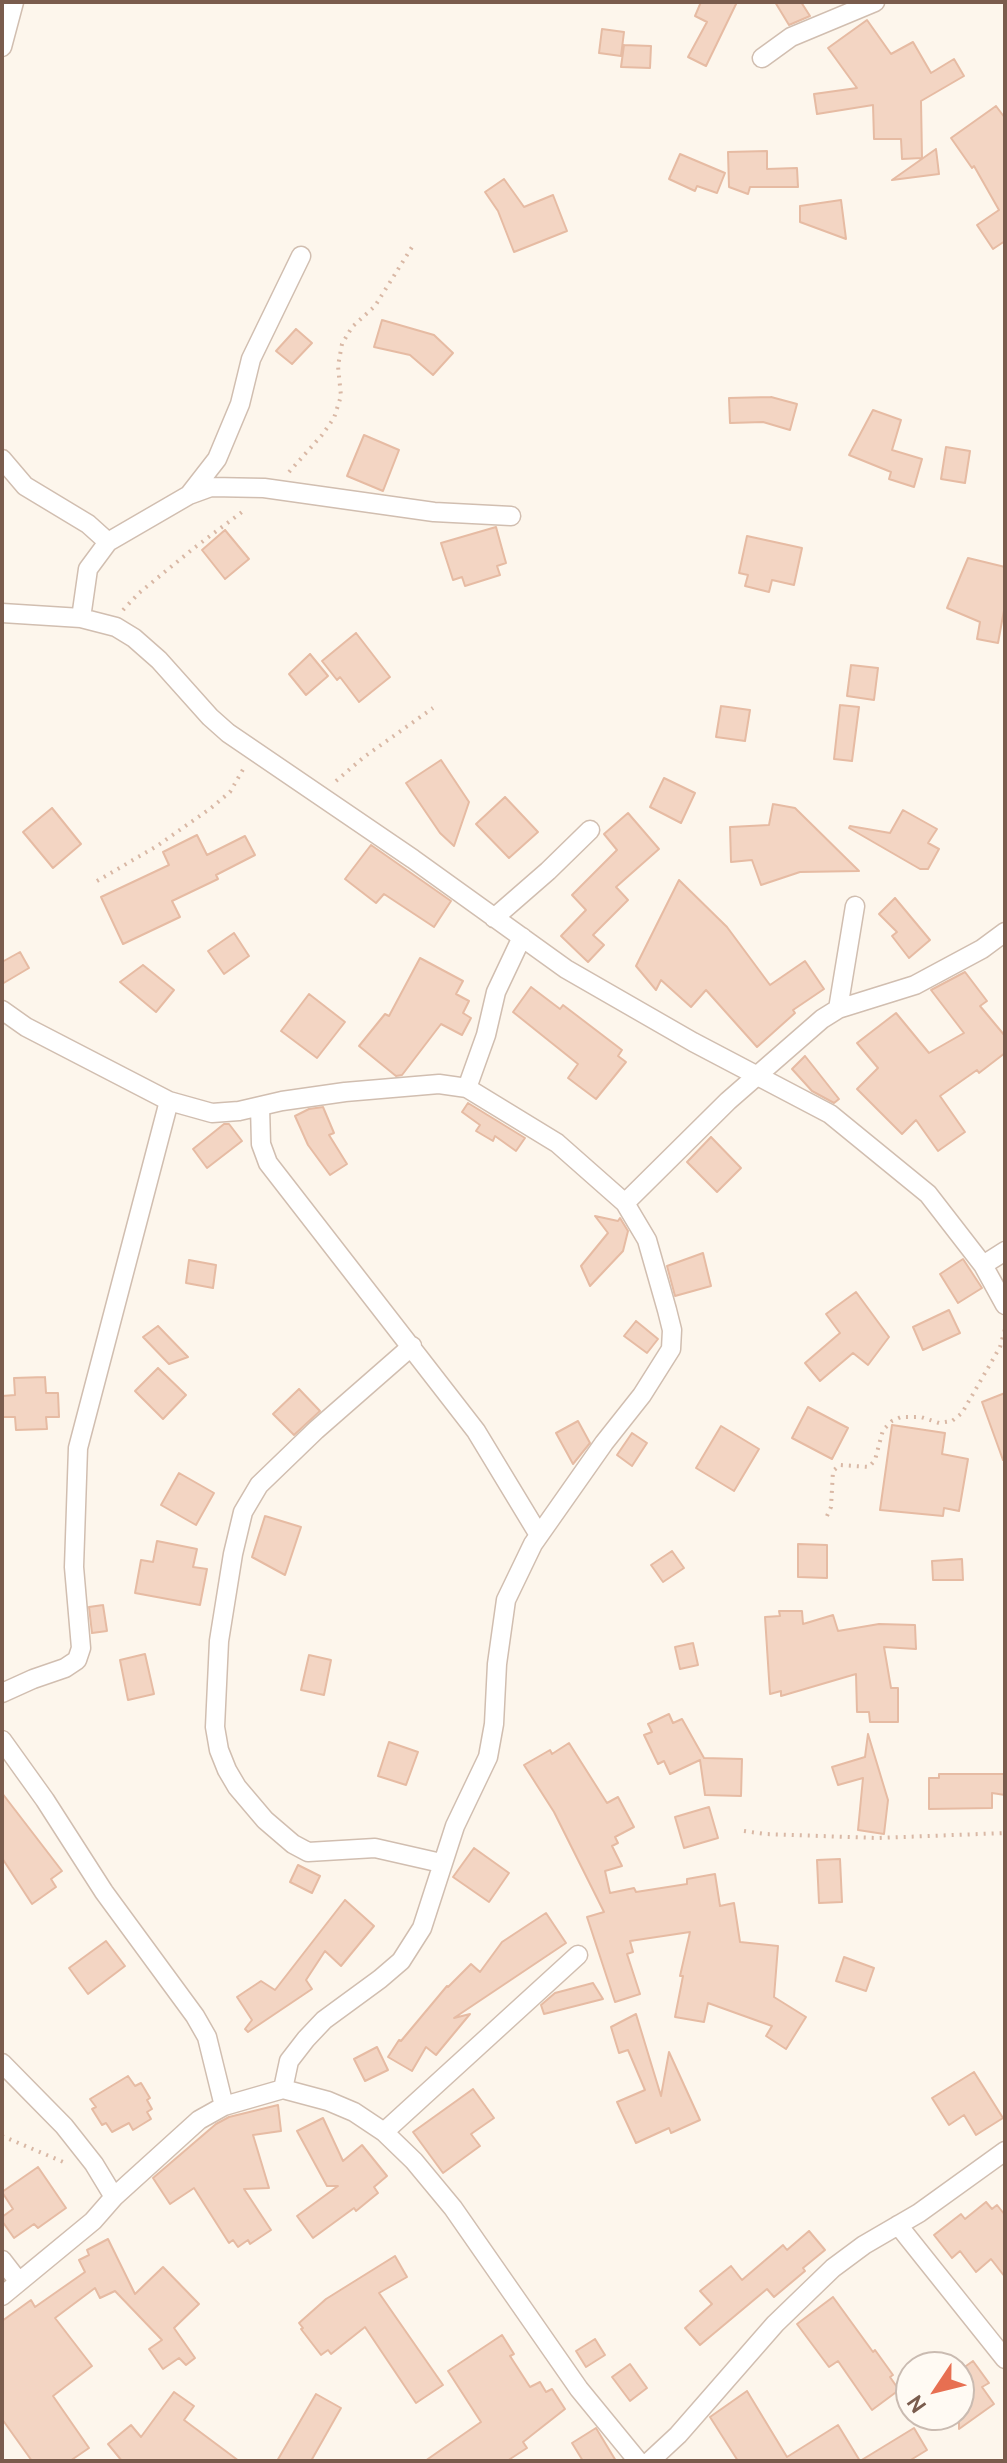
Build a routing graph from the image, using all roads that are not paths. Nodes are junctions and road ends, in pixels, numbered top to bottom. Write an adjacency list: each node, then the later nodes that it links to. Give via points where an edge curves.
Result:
1 (14, 2): 3 (street)
2 (875, 2): 4 (street, via 791,37)
3 (2, 47)
4 (762, 58)
5 (301, 256): 7 (street, via 251,359 240,404 217,459)
6 (2, 459): 9 (street, via 25,486)
7 (189, 495): 8 (street, via 211,487 270,489 434,512); 9 (street)
8 (511, 516)
9 (108, 542): 11 (street, via 88,569)
10 (2, 613): 11 (street)
11 (81, 618): 14 (street, via 134,638 210,717 250,749)
12 (590, 830): 14 (street)
13 (855, 906): 17 (street)
14 (494, 918): 16 (street)
15 (1005, 932): 17 (street, via 915,985)
16 (522, 937): 19 (street, via 566,969); 20 (street, via 496,992)
17 (838, 1009): 19 (street)
18 (2, 1010): 21 (street)
19 (756, 1075): 23 (street); 25 (street, via 830,1114 893,1164 928,1194)
20 (467, 1088): 22 (street, via 439,1084); 23 (street, via 557,1143)
21 (169, 1101): 22 (street, via 212,1113); 29 (street, via 78,1448 74,1567 81,1648 77,1660 65,1668)
22 (260, 1106): 27 (street, via 261,1144 268,1163)
23 (625, 1203): 28 (street, via 655,1265 672,1330 671,1349)
24 (1005, 1251): 25 (street)
25 (983, 1265): 26 (street)
26 (1005, 1305)
27 (412, 1346): 28 (street, via 476,1431); 31 (street, via 259,1485 243,1512 219,1641 215,1727 219,1750 237,1787 293,1844 308,1852 375,1848)
28 (539, 1535): 31 (street, via 506,1600 488,1757)
29 (2, 1693)
30 (2, 1740): 35 (street, via 195,2016 207,2037)
31 (441, 1863): 34 (street, via 422,1928 401,1961 324,2020 289,2061)
32 (578, 1955): 36 (street)
33 (2, 2063): 38 (street, via 64,2126)
34 (283, 2089): 35 (street); 36 (street, via 354,2112)
35 (224, 2106): 38 (street, via 199,2120)
36 (384, 2132): 44 (street, via 453,2208 579,2389)
37 (1005, 2151): 39 (street)
38 (114, 2197): 41 (street)
39 (898, 2225): 43 (street); 45 (street, via 804,2294)
40 (2, 2260): 41 (street)
41 (19, 2282): 42 (street)
42 (2, 2296)
43 (1005, 2359)
44 (638, 2461)
45 (650, 2461)

